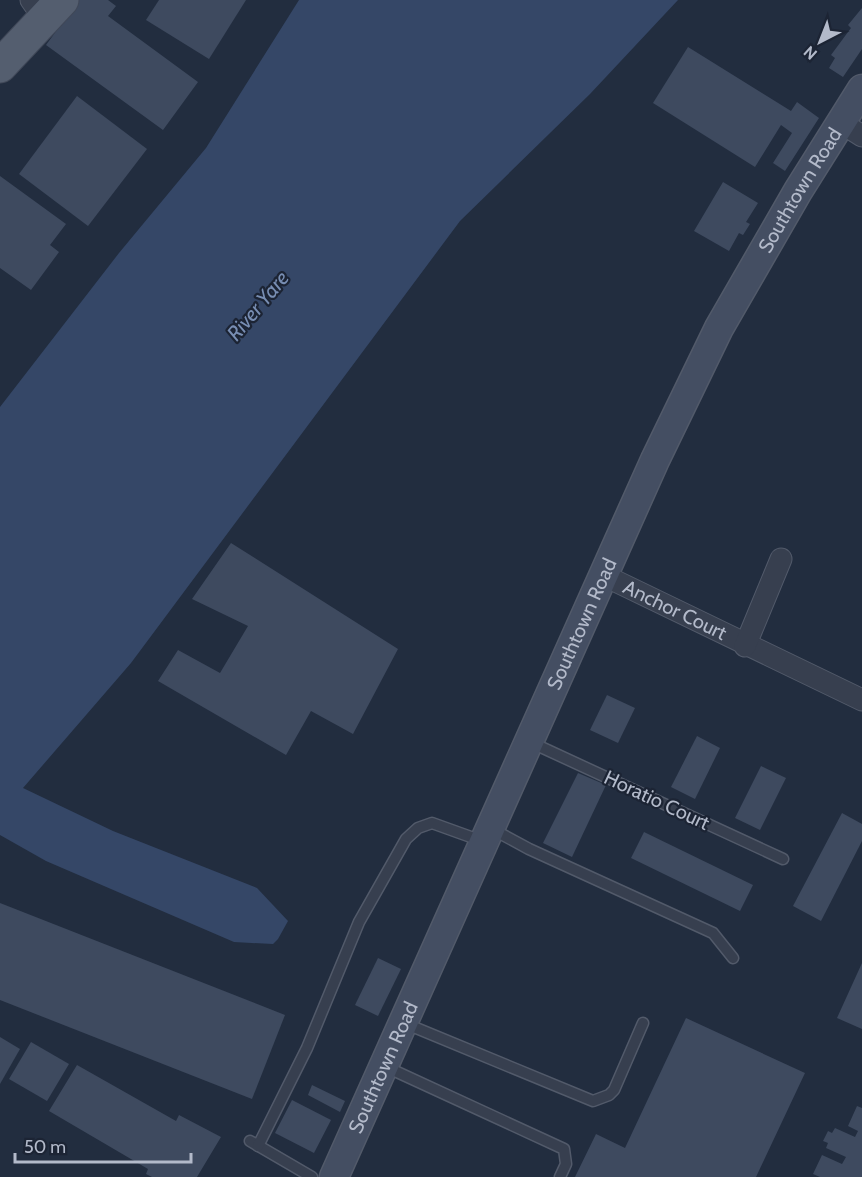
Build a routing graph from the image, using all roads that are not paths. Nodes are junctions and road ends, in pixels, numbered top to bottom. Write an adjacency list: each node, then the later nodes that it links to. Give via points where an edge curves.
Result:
1 (46, 7): 2 (main road)
2 (0, 66)
3 (862, 89): 4 (street, Southtown Road)
4 (851, 129): 6 (street, Southtown Road, via 719,328)
5 (781, 559): 7 (street, Anchor Court)
6 (603, 575): 7 (street, Anchor Court); 9 (street, Southtown Road)
7 (745, 646): 8 (street, Anchor Court)
8 (862, 700)
9 (530, 742): 10 (street, Southtown Road); 11 (lane, Horatio Court)
10 (488, 836): 12 (lane, via 529,849 713,933); 13 (street, Southtown Road); 16 (lane, via 432,823 418,828 406,839 359,922 307,1048 254,1144)
11 (783, 859)
12 (733, 958)
13 (404, 1023): 14 (lane, via 593,1101 614,1090); 15 (street, Southtown Road)
14 (643, 1023)
15 (384, 1066): 17 (street, Southtown Road); 18 (lane, via 564,1149 566,1164)
16 (312, 1177)
17 (334, 1177)
18 (560, 1177)

